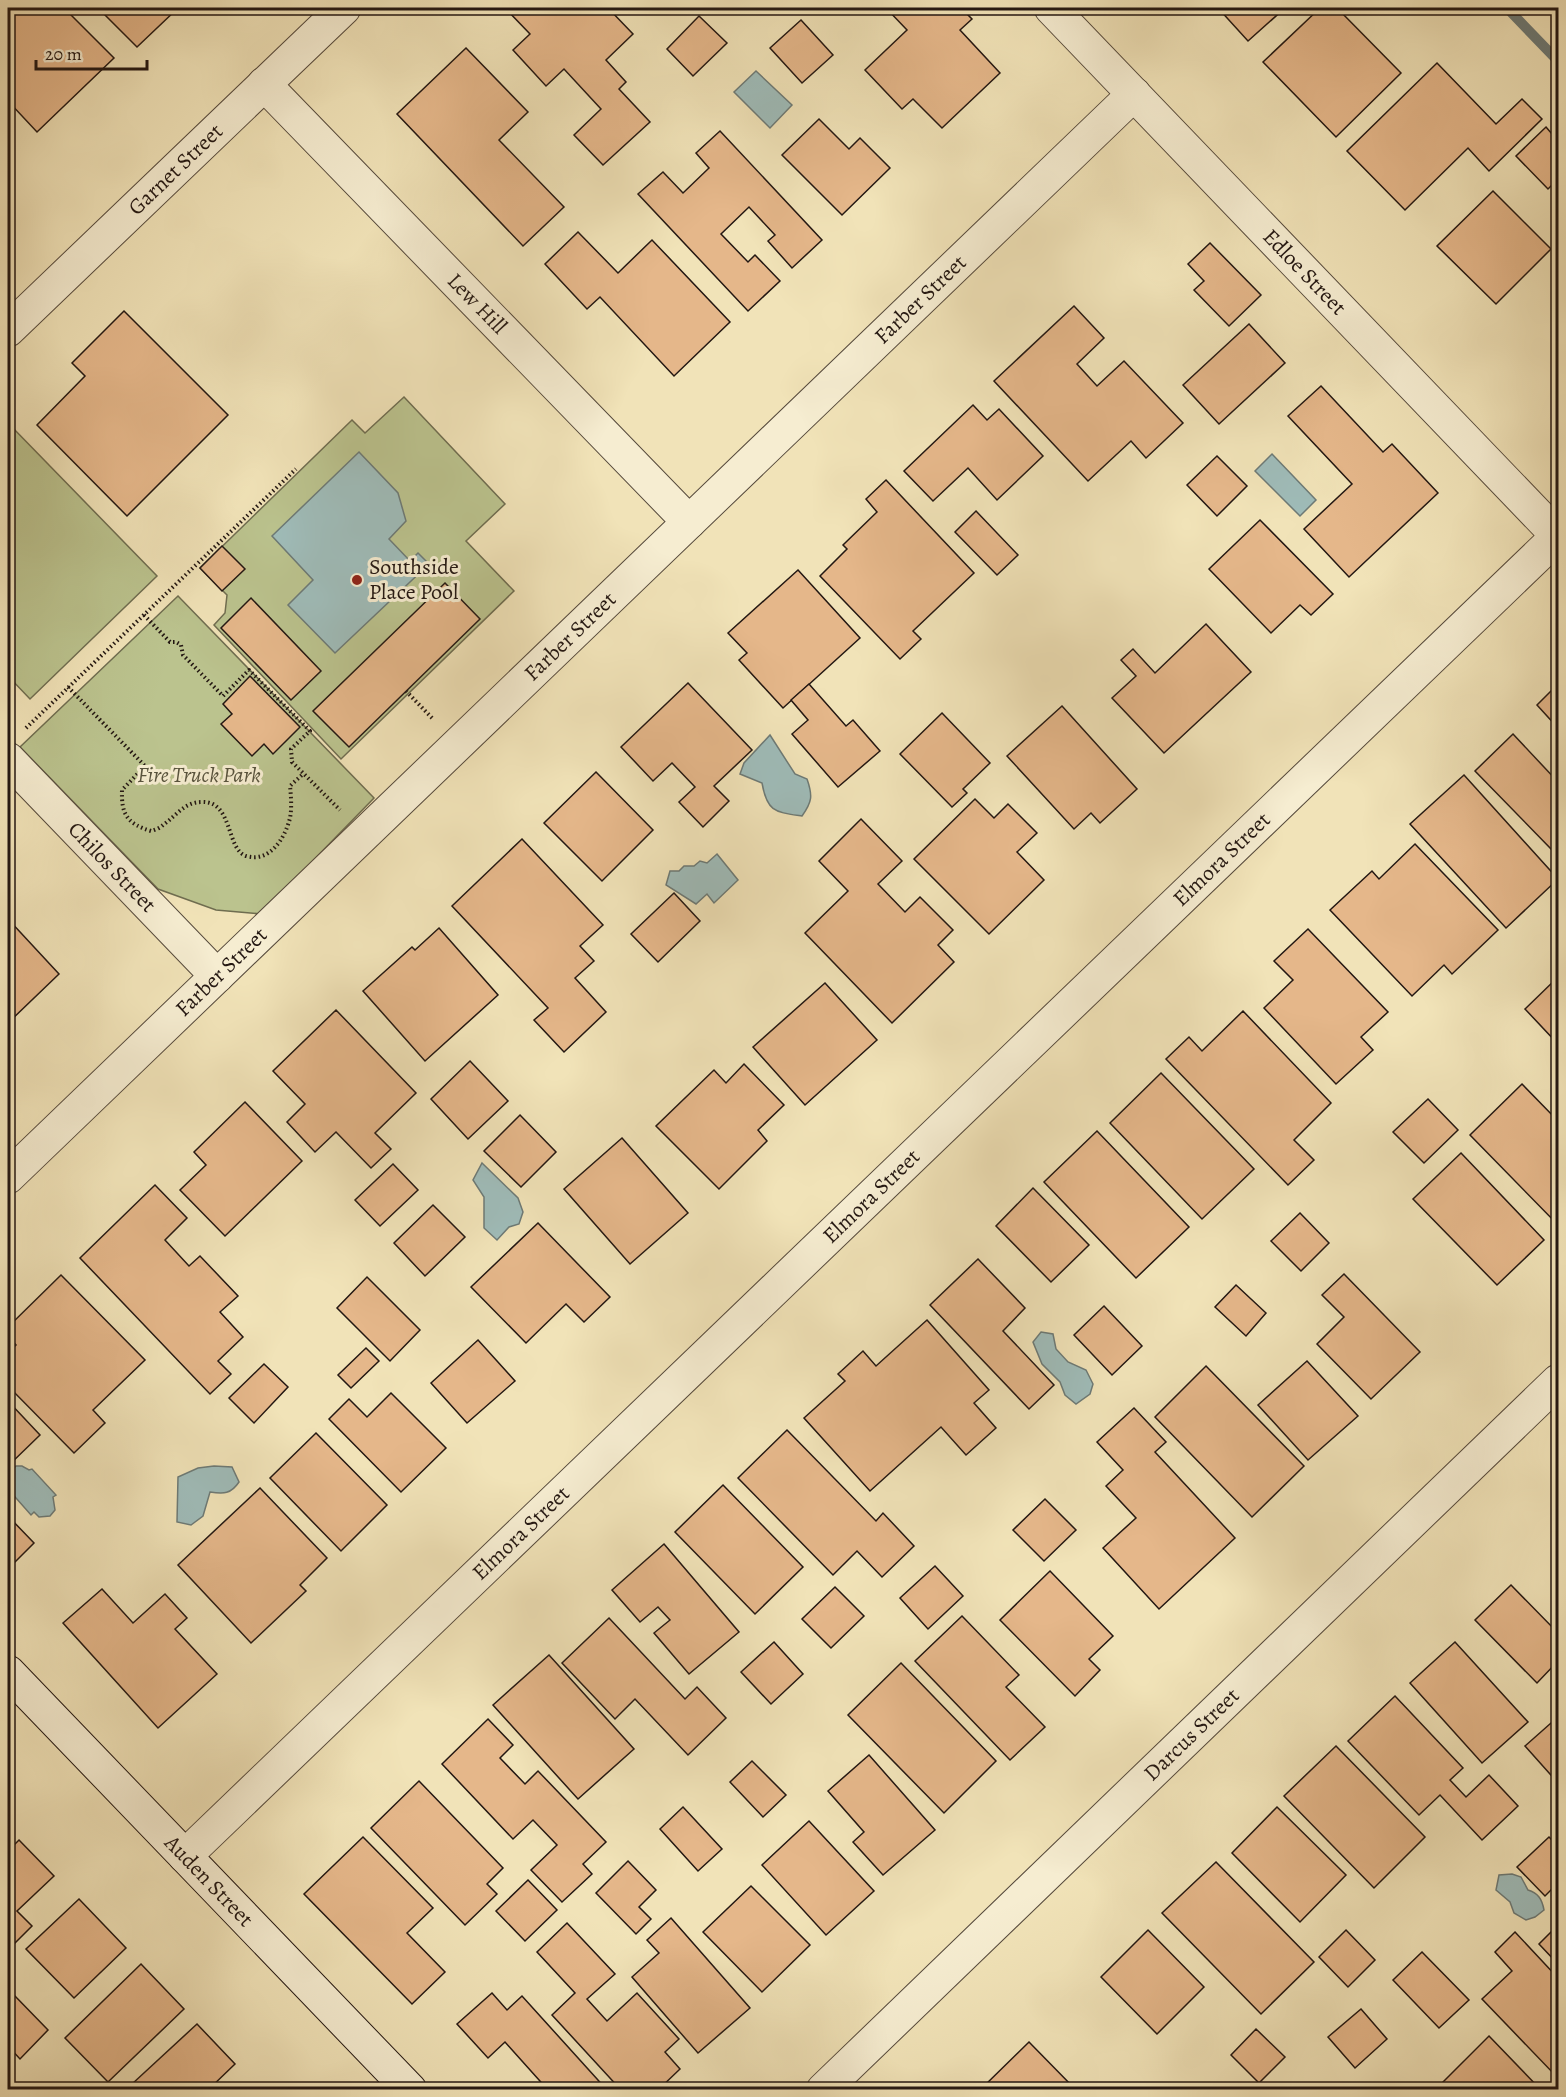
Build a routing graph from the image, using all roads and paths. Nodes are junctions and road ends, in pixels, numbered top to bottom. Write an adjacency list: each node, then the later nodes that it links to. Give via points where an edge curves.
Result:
1 (344, 8): 3 (street, Garnet Street)
2 (1051, 8): 4 (street, Edloe Street)
3 (264, 84): 5 (street, Garnet Street); 7 (street, Lew Hill)
4 (1134, 94): 7 (street, Farber Street); 8 (street, Edloe Street)
5 (8, 330)
6 (296, 469): 9 (path)
7 (689, 522): 13 (street, Farber Street)
8 (1558, 536): 18 (street, Elmora Street)
9 (144, 615): 10 (path); 12 (path, via 171,642 181,645 183,655 223,696 249,670 310,730 291,749 291,762)
10 (68, 687): 11 (path); 12 (path, via 145,766 122,790 124,814 141,828 151,831 163,826 188,805 204,801 225,816 238,851 257,858 277,846 283,836 290,818 290,786)
11 (15, 745): 14 (street, Chilos Street)
12 (303, 774): 13 (path)
13 (365, 834): 14 (street, Farber Street)
14 (217, 976): 15 (street, Farber Street)
15 (8, 1177)
16 (1558, 1381): 20 (street, Darcus Street)
17 (8, 1672): 18 (street, Auden Street)
18 (185, 1856): 19 (street, Auden Street)
19 (411, 2090)
20 (823, 2090)

